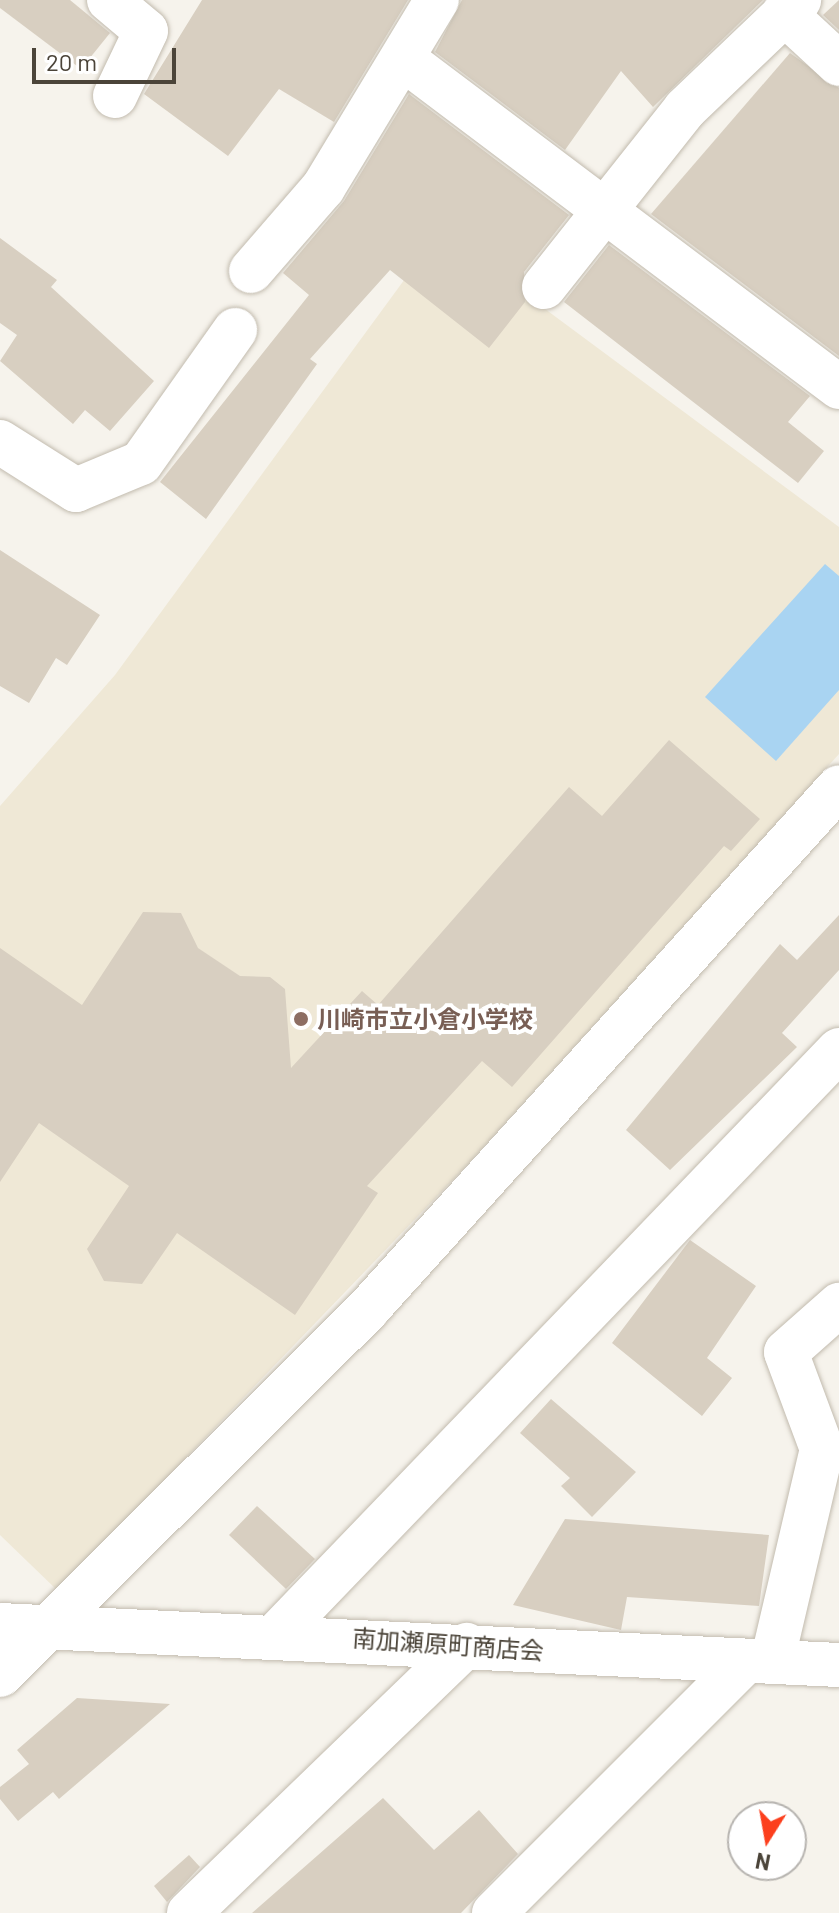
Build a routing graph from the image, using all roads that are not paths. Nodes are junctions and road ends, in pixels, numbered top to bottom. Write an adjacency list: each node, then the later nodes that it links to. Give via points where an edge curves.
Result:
1 (109, 0): 6 (street, via 146,31)
2 (437, 0): 4 (street)
3 (792, 7): 5 (street); 7 (street, via 685,109)
4 (406, 61): 7 (street); 8 (street, via 323,188)
5 (839, 64)
6 (115, 96)
7 (603, 211): 9 (street); 11 (street)
8 (251, 271)
9 (544, 287)
10 (235, 330): 12 (street, via 141,463 76,490)
11 (839, 387)
12 (0, 442)
13 (839, 787): 18 (street, via 367,1310)
14 (839, 1050): 19 (street)
15 (839, 1305): 16 (street, via 786,1352)
16 (826, 1418): 21 (street, via 822,1449)
17 (0, 1625): 18 (street, 南加瀬原町商店会)
18 (56, 1626): 19 (street, 南加瀬原町商店会); 23 (street)
19 (278, 1633): 20 (street, 南加瀬原町商店会)
20 (467, 1645): 21 (street, 南加瀬原町商店会); 24 (street)
21 (759, 1662): 22 (street, 南加瀬原町商店会); 25 (street)
22 (839, 1665)
23 (0, 1675)
24 (189, 1913)
25 (494, 1913)

